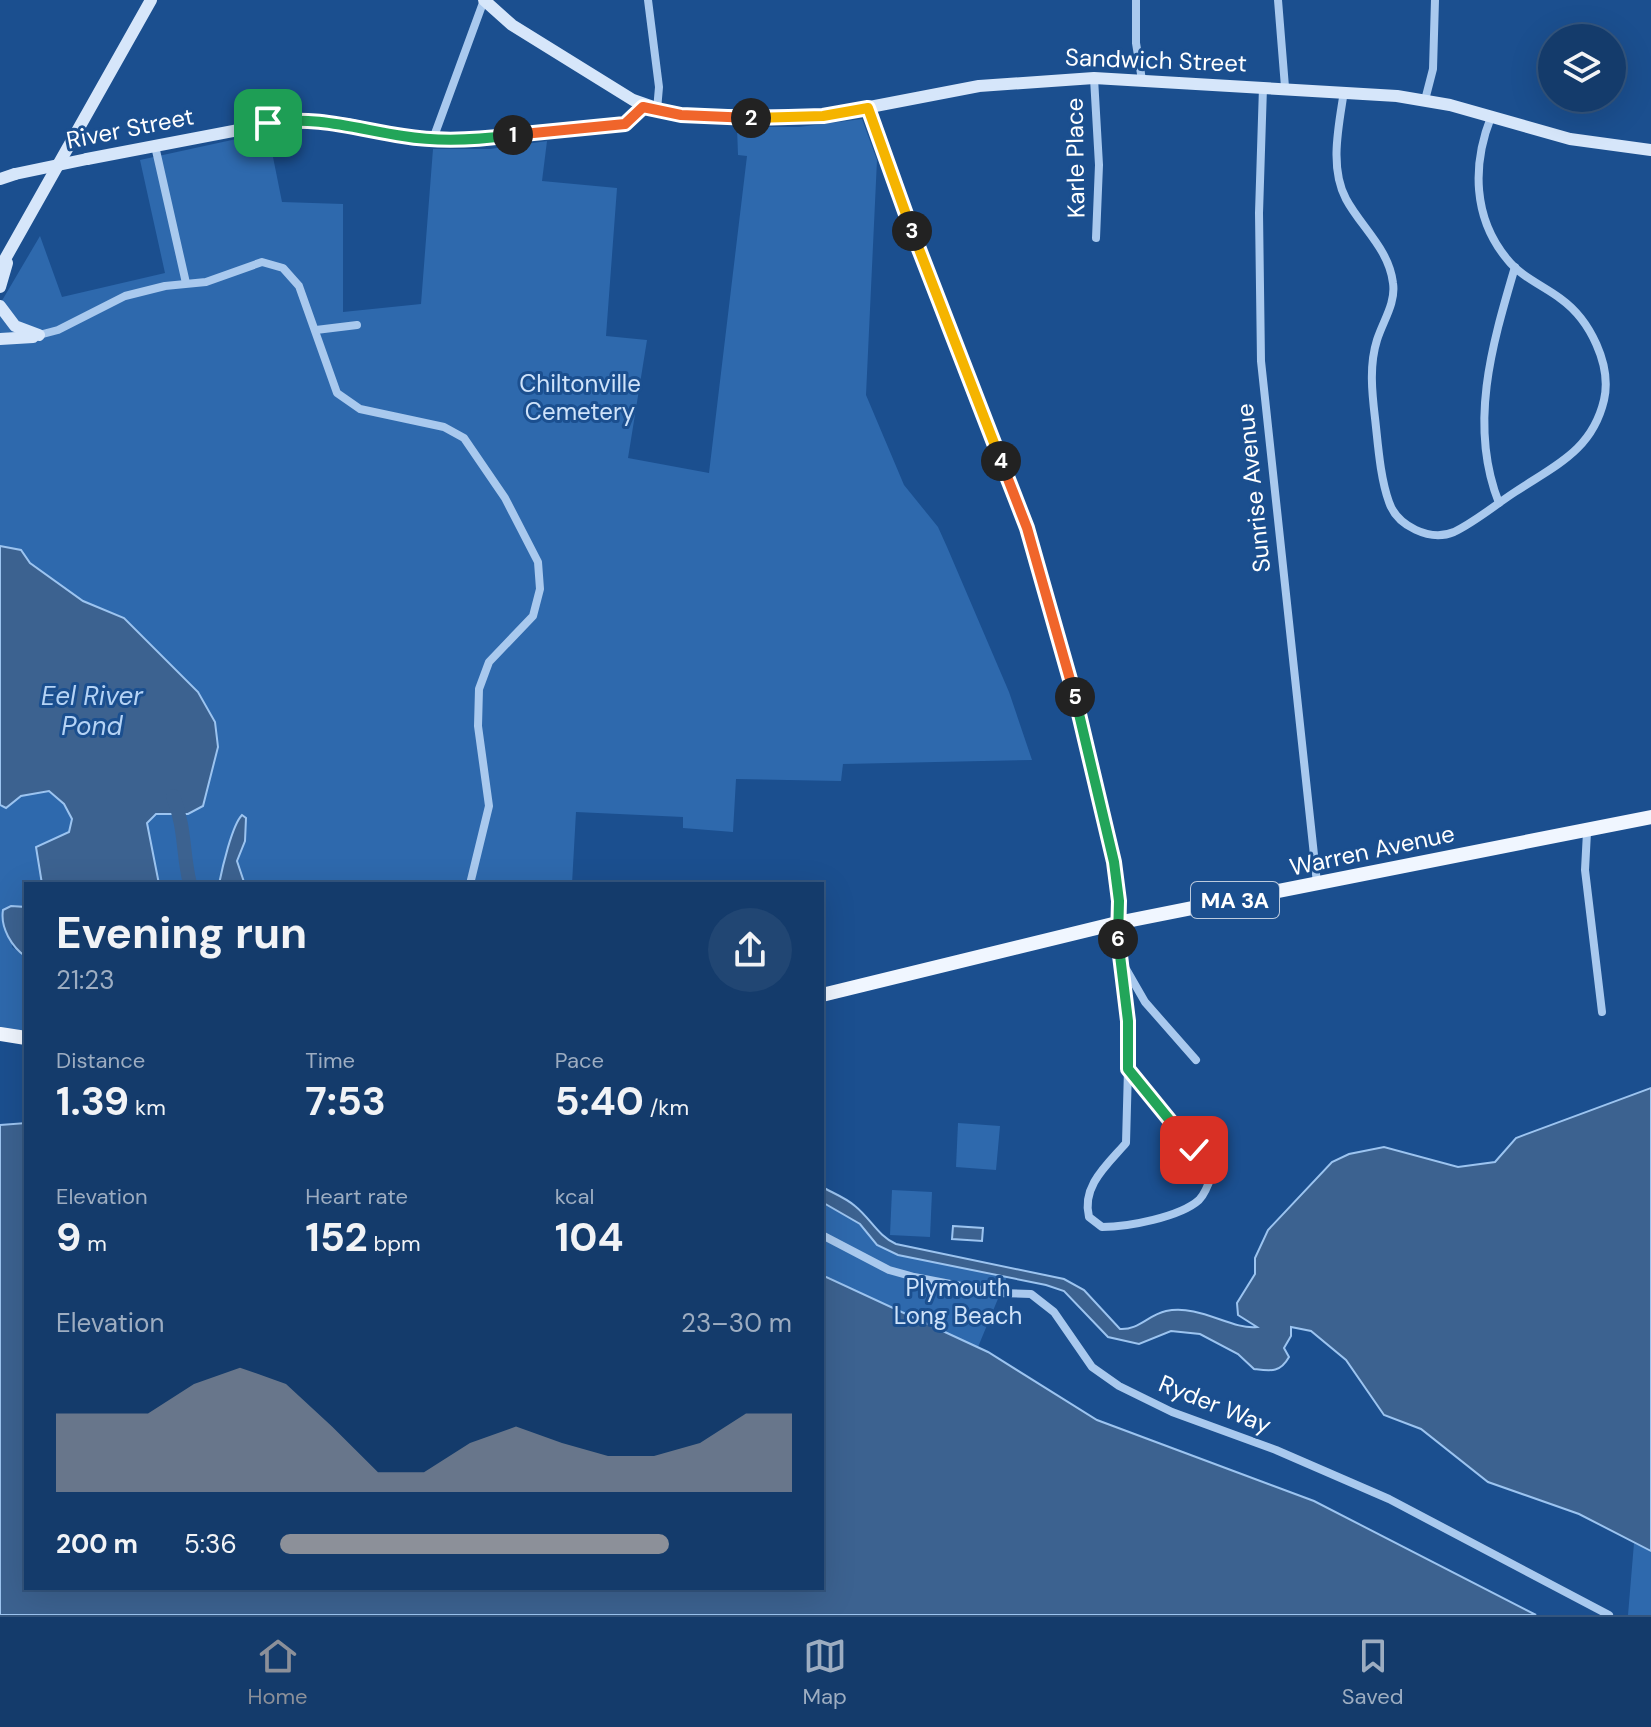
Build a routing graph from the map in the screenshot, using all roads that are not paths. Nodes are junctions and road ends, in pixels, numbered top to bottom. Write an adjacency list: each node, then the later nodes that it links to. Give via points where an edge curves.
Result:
1 (151, 0): 22 (street)
2 (484, 0): 13 (street, Sandwich Street, via 512,25); 17 (street)
3 (648, 0): 15 (street, via 660,96)
4 (1136, 0): 8 (street)
5 (1278, 0): 10 (street)
6 (1435, 0): 12 (street, via 1433,69)
7 (1094, 78): 8 (street, Sandwich Street); 14 (street, Sandwich Street, via 993,84); 21 (street, Karle Place)
8 (1142, 80): 9 (street, Sandwich Street)
9 (1263, 86): 10 (street, Sandwich Street); 36 (street, Sunrise Avenue, via 1261,361)
10 (1285, 87): 11 (street, Sandwich Street)
11 (1344, 91): 12 (street, Sandwich Street); 32 (street, via 1337,161 1340,185 1386,260 1393,285 1372,364 1388,501 1414,528 1435,536 1457,530)
12 (1425, 100): 16 (street, Sandwich Street)
13 (643, 107): 15 (street, Sandwich Street); 17 (street, River Street, via 625,124 489,139)
14 (868, 108): 15 (street, Sandwich Street, via 789,118); 37 (street, via 1033,546 1110,841)
15 (657, 111)
16 (1491, 117): 19 (street, Sandwich Street, via 1570,139); 23 (street, via 1480,146 1476,184 1499,246)
17 (433, 139): 18 (street, River Street, via 292,120)
18 (155, 146): 20 (street, River Street, bridge); 25 (street)
19 (1651, 150)
20 (0, 179)
21 (1096, 238)
22 (11, 250): 24 (street); 26 (street)
23 (1515, 267): 32 (street, via 1484,406 1485,463); 32 (street, via 1566,302 1581,321 1600,354 1605,391 1595,426 1579,451)
24 (0, 268)
25 (186, 283): 29 (street, via 274,263 296,280); 30 (street, via 118,298)
26 (0, 287)
27 (0, 306): 30 (street, via 15,326)
28 (357, 325): 29 (street)
29 (316, 330): 35 (street, via 343,400 458,433 488,472 538,562 540,589 533,616 489,662 480,680 478,726 489,806)
30 (39, 335): 31 (street)
31 (0, 339)
32 (1499, 503)
33 (1651, 817): 34 (main road, Warren Avenue / MA 3A)
34 (1587, 832): 36 (main road, Warren Avenue / MA 3A); 40 (street, via 1585,870)
35 (470, 882)
36 (1317, 883): 37 (main road, Warren Avenue / MA 3A)
37 (1117, 923): 38 (street); 39 (main road, Warren Avenue / MA 3A)
38 (1120, 958): 43 (street, via 1145,1002); 44 (street)
39 (824, 995)
40 (1602, 1012)
41 (0, 1034): 42 (main road)
42 (24, 1038)
43 (1196, 1060)
44 (1128, 1069): 44 (street, via 1213,1171 1204,1194 1187,1208 1133,1225 1102,1227 1089,1217 1088,1199 1103,1168 1126,1143)
45 (824, 1236): 46 (street, Ryder Way, via 901,1273 997,1293 1031,1294 1054,1312 1092,1367 1119,1386 1389,1499)
46 (1609, 1615)

